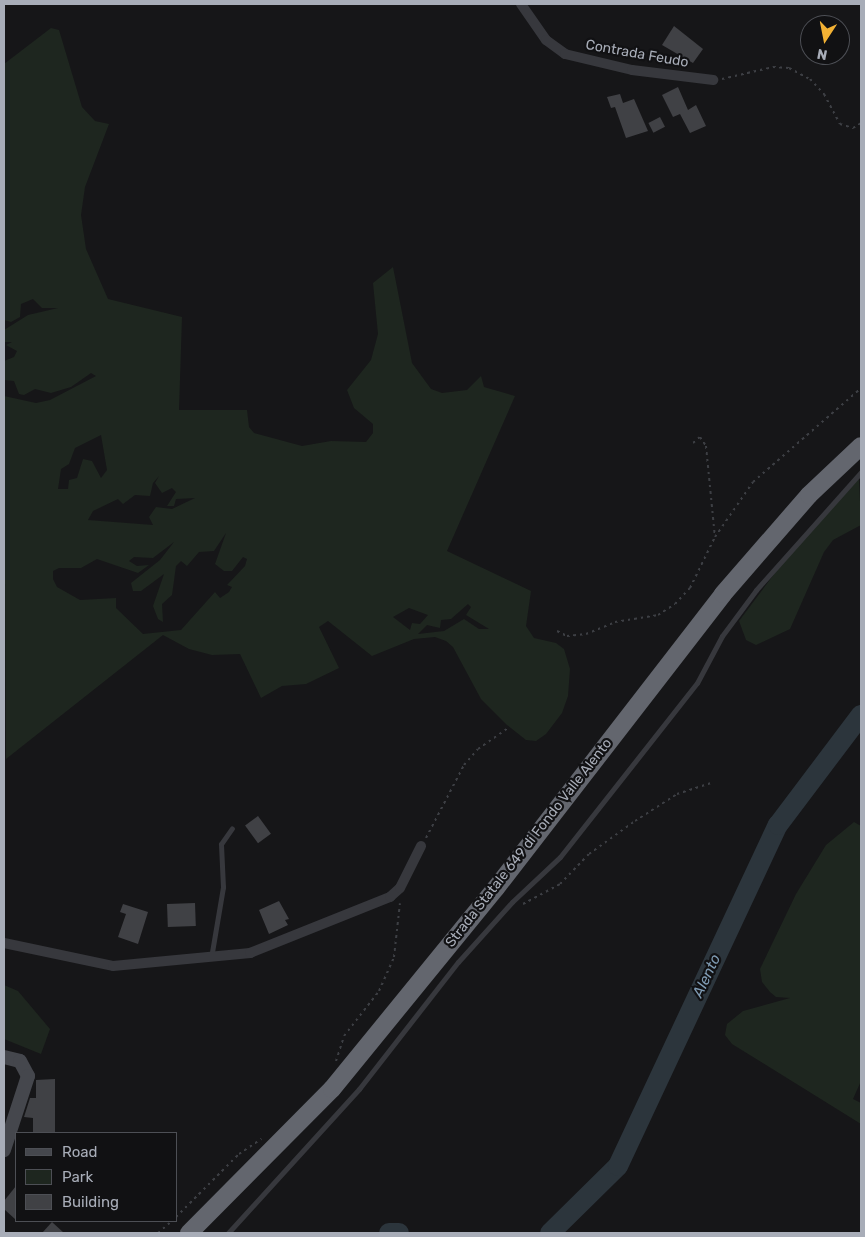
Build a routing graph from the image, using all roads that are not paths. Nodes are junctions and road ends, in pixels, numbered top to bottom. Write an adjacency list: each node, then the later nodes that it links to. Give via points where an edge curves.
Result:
1 (521, 4): 2 (street, Contrada Feudo, via 546,40 565,54 632,70)
2 (712, 80)
3 (861, 446): 11 (highway, Strada Statale 649 di Fondo Valle Alento, via 809,495 723,594 496,888 332,1089)
4 (861, 472): 12 (lane, via 756,590 718,642 696,683 560,857 504,910 359,1090)
5 (232, 828): 8 (lane, via 221,844 223,887)
6 (421, 846): 8 (street, via 400,888 373,906 250,953)
7 (4, 944): 8 (street, via 113,966)
8 (211, 959)
9 (4, 1057): 10 (main road, via 20,1061 28,1076)
10 (4, 1150)
11 (189, 1233)
12 (228, 1233)

